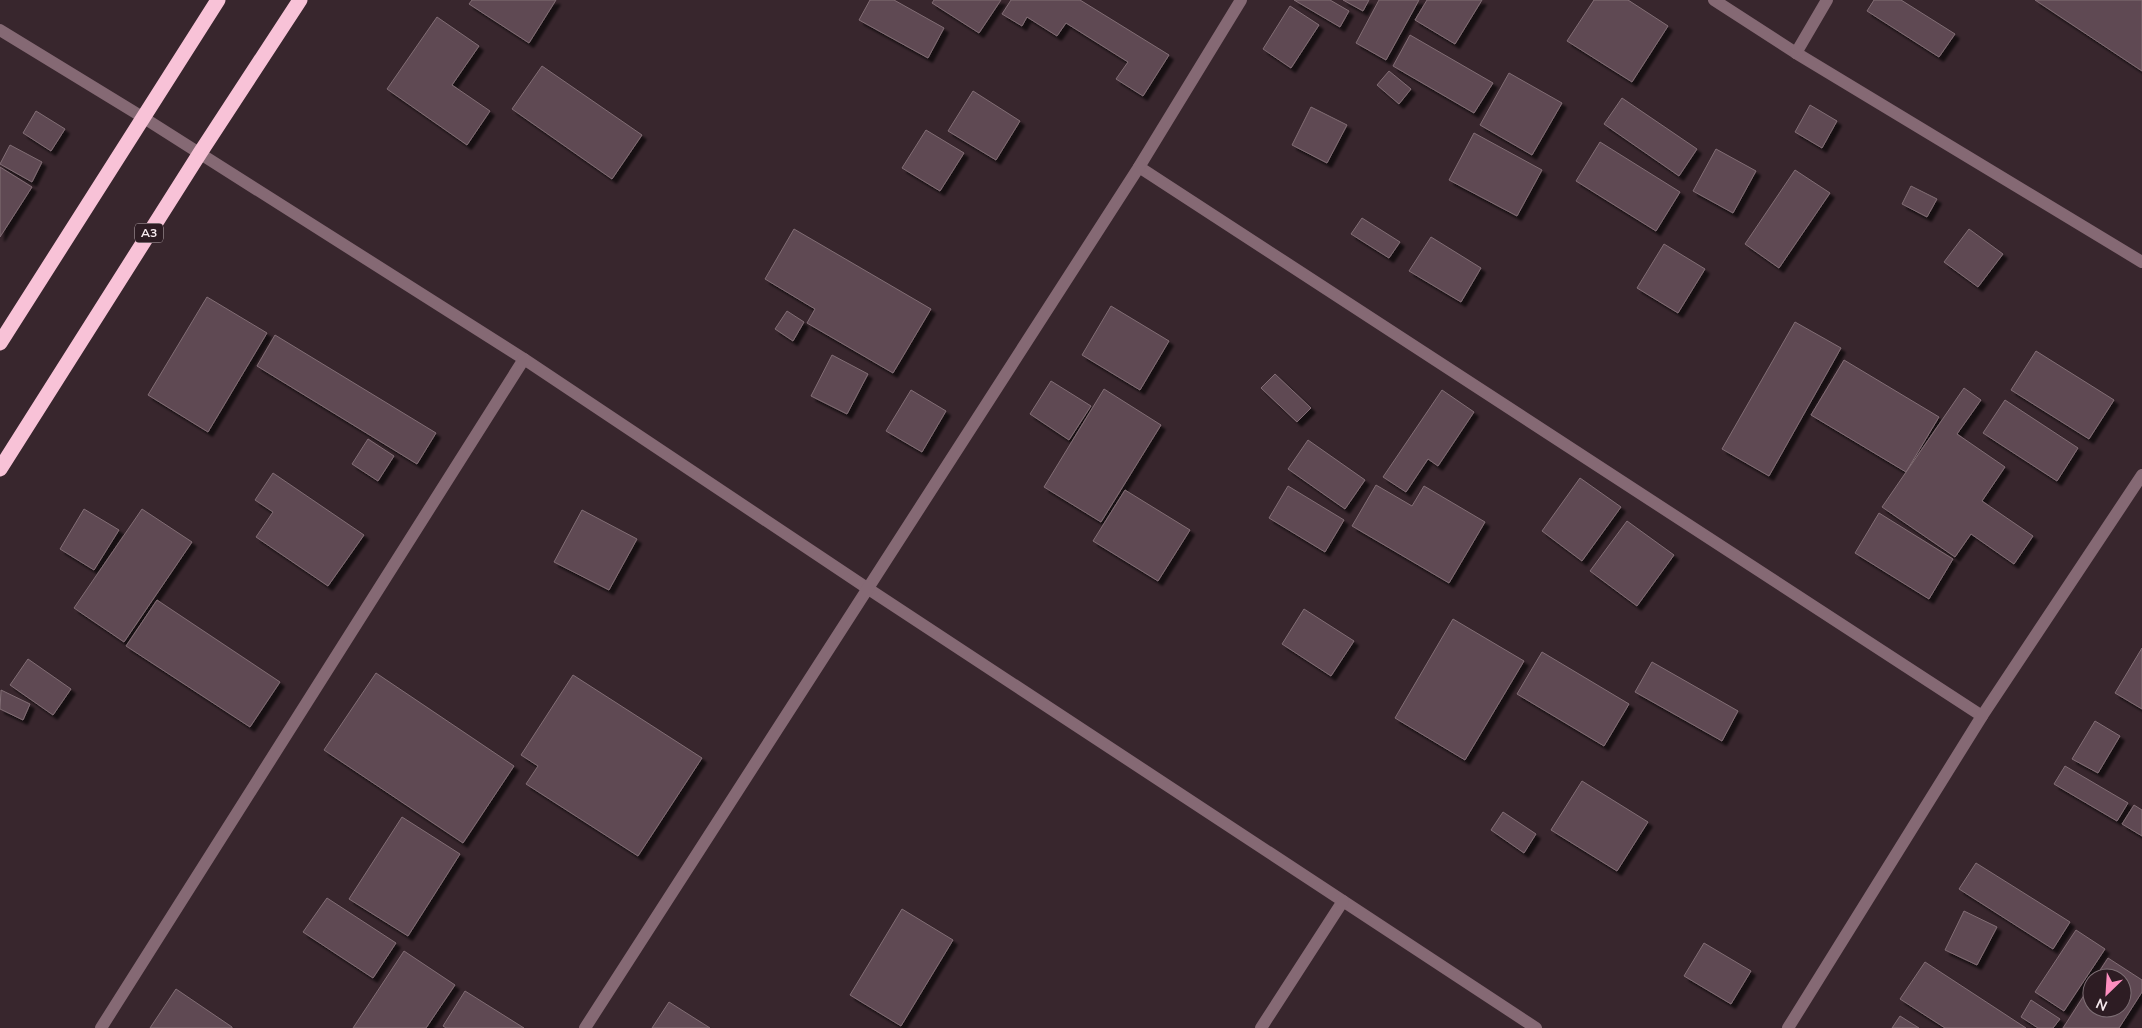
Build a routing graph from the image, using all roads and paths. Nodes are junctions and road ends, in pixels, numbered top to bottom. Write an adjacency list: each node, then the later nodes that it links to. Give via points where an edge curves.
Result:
1 (218, 0): 8 (highway)
2 (300, 0): 9 (highway, A3)
3 (1241, 0): 10 (street)
4 (1714, 0): 7 (street)
5 (1827, 0): 7 (street)
6 (0, 30): 8 (street)
7 (1796, 53): 11 (street)
8 (144, 118): 9 (street); 12 (highway)
9 (200, 153): 13 (street); 14 (highway, A3)
10 (1139, 167): 16 (street); 17 (street)
11 (2142, 262)
12 (0, 343)
13 (524, 358): 16 (street); 19 (street)
14 (0, 469)
15 (2142, 475): 17 (street)
16 (867, 588): 18 (street); 20 (street)
17 (1982, 716): 23 (street)
18 (1344, 901): 21 (street); 22 (street)
19 (101, 1028)
20 (584, 1028)
21 (1261, 1028)
22 (1536, 1028)
23 (1788, 1028)

